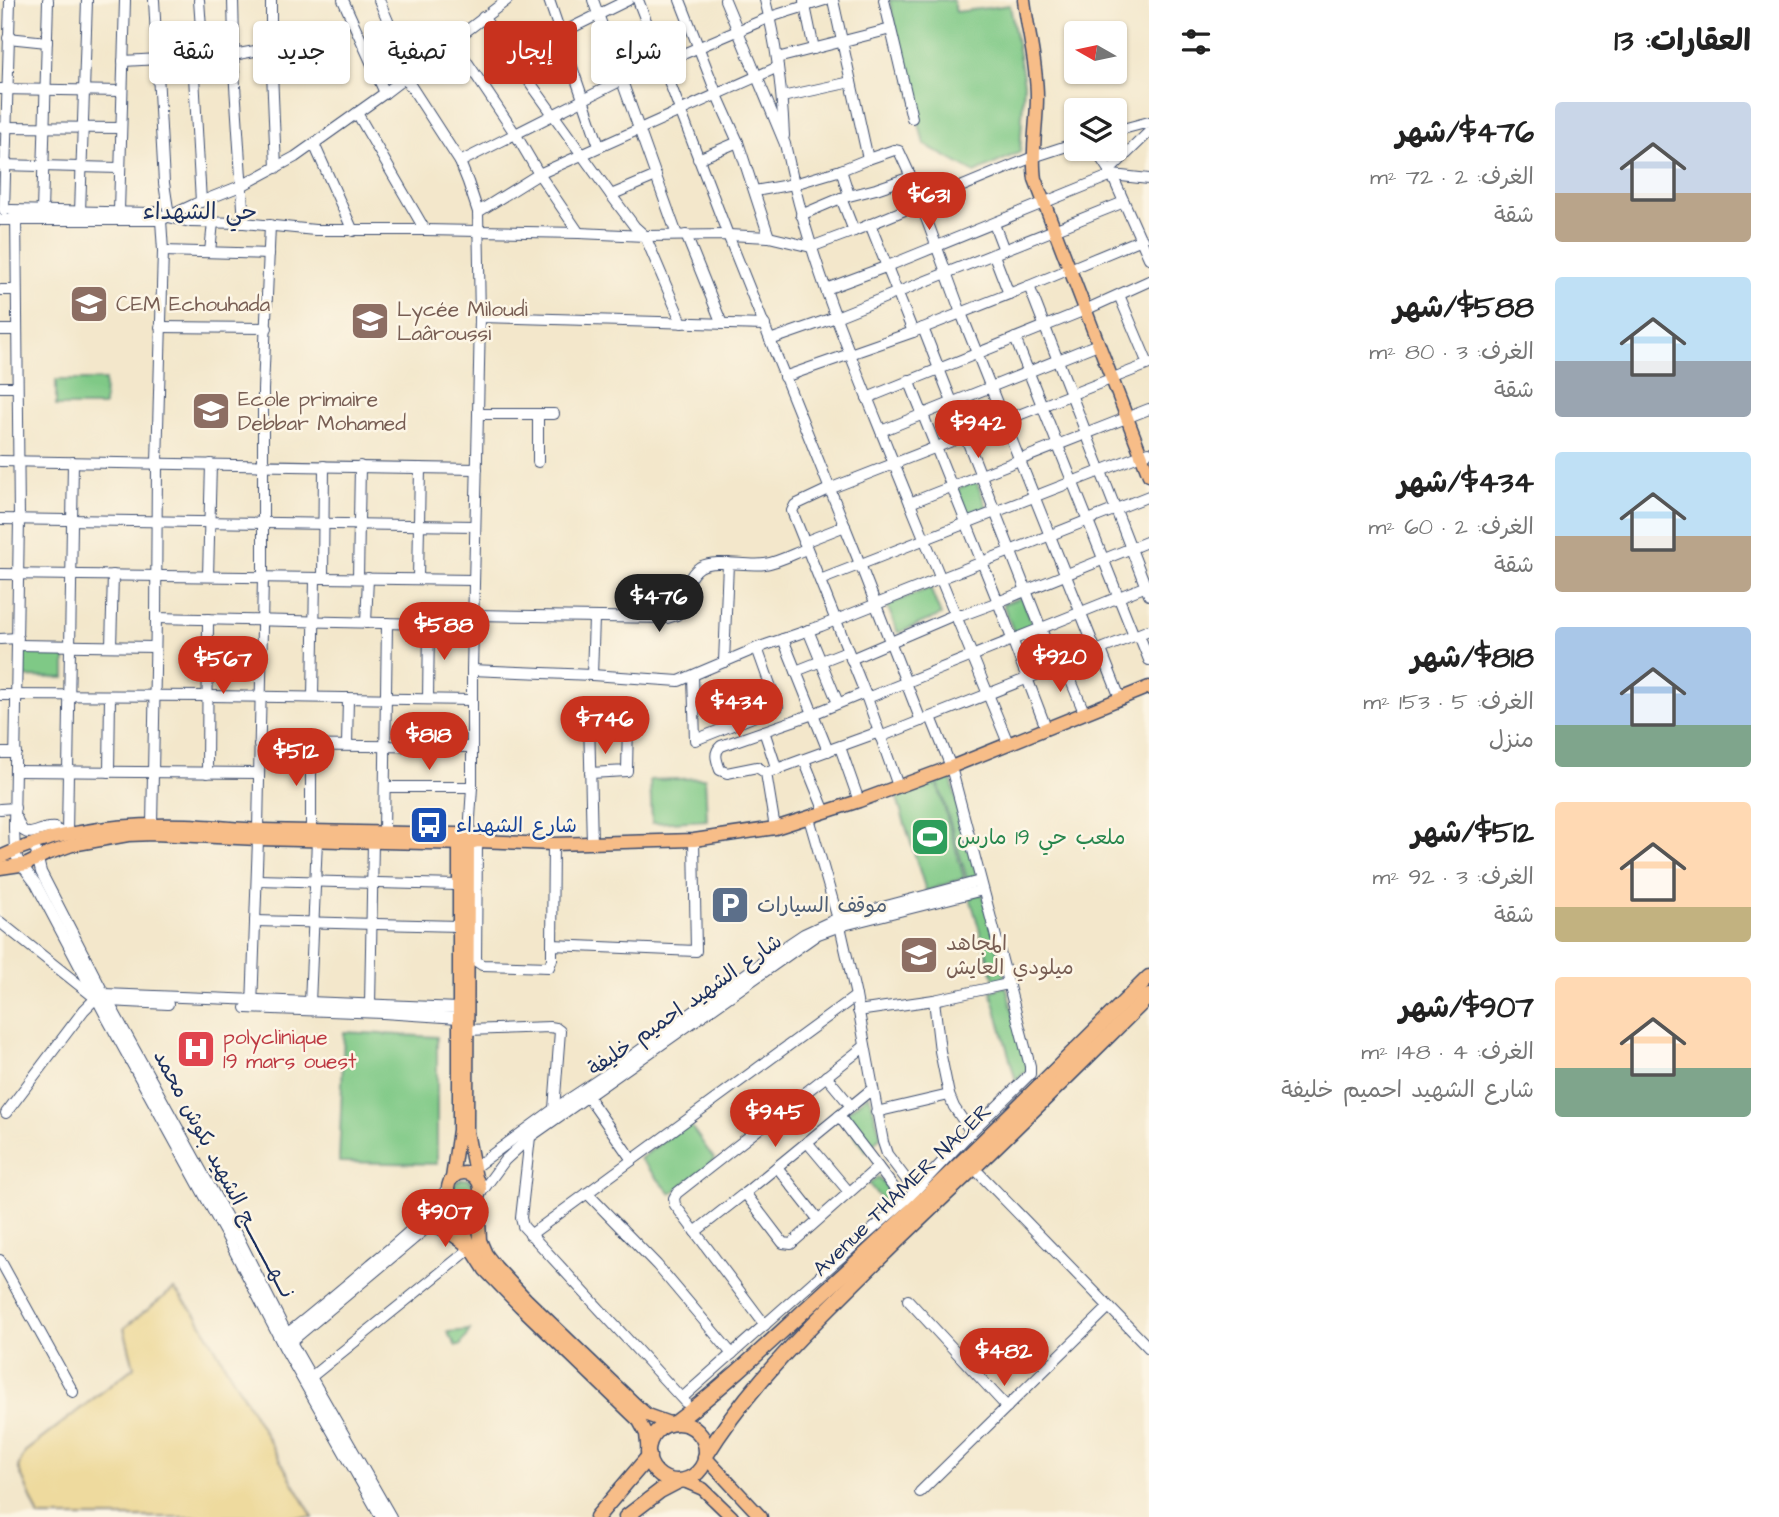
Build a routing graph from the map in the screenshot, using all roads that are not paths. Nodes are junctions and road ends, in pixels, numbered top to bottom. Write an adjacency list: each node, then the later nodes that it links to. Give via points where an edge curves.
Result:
1 (10, 0): 40 (street)
2 (48, 0): 42 (street)
3 (87, 0): 66 (street)
4 (125, 0): 48 (street)
5 (154, 0): 27 (street)
6 (199, 0): 28 (street)
7 (233, 0): 29 (street)
8 (271, 0): 30 (street)
9 (343, 0): 68 (street)
10 (379, 0): 31 (street)
11 (507, 0): 25 (street)
12 (549, 0): 33 (street)
13 (593, 0): 24 (street)
14 (628, 0): 24 (street)
15 (638, 0): 35 (street)
16 (725, 0): 39 (street)
17 (765, 0): 26 (street)
18 (825, 0): 23 (street)
19 (833, 0): 41 (street)
20 (884, 0): 38 (street)
21 (1024, 0): 91 (main road, via 1036,72)
22 (683, 1): 43 (street)
23 (805, 3): 26 (street); 44 (street)
24 (598, 14): 34 (street); 36 (street)
25 (483, 17): 32 (street); 37 (street)
26 (769, 17): 39 (street); 49 (street)
27 (155, 21)
28 (199, 21)
29 (234, 21)
30 (271, 21)
31 (387, 21)
32 (486, 21)
33 (557, 21)
34 (601, 21)
35 (646, 21)
36 (577, 25)
37 (470, 27)
38 (891, 29): 41 (street); 75 (street)
39 (739, 30): 43 (street); 51 (street)
40 (8, 38): 42 (street); 45 (street)
41 (842, 41): 44 (street); 53 (street)
42 (47, 42): 65 (street)
43 (698, 48): 46 (street); 69 (street)
44 (814, 49): 49 (street)
45 (4, 51): 64 (street)
46 (686, 53)
47 (149, 60): 48 (street)
48 (123, 61): 67 (street)
49 (778, 63): 51 (street); 70 (street)
50 (470, 66): 84 (street)
51 (758, 76): 69 (street); 87 (street)
52 (577, 80): 71 (street)
53 (851, 82): 70 (street); 93 (street)
54 (158, 84): 122 (street)
55 (198, 84): 113 (street)
56 (235, 84): 108 (street)
57 (272, 84): 100 (street)
58 (396, 84): 68 (street)
59 (413, 84): 95 (street)
60 (532, 84): 74 (street)
61 (614, 84): 71 (street)
62 (623, 84): 81 (street)
63 (670, 84): 72 (street)
64 (3, 89): 65 (street); 77 (street)
65 (45, 89): 66 (street); 78 (street)
66 (84, 90): 67 (street); 79 (street)
67 (122, 91): 80 (street)
68 (384, 93): 73 (street)
69 (717, 94): 72 (street); 85 (street)
70 (782, 97): 87 (street)
71 (584, 100): 74 (street); 88 (street)
72 (680, 110): 81 (street); 92 (street)
73 (357, 113): 86 (street); 129 (street)
74 (555, 115): 84 (street); 90 (street)
75 (912, 118)
76 (1149, 122): 82 (street)
77 (3, 127): 78 (street); 96 (street)
78 (44, 127): 79 (street); 97 (street)
79 (83, 128): 80 (street); 98 (street)
80 (120, 128): 99 (street)
81 (639, 128): 88 (street); 104 (street)
82 (1127, 128)
83 (1149, 132): 102 (street)
84 (516, 135): 95 (street); 103 (street)
85 (738, 142): 92 (street); 109 (street)
86 (314, 144): 100 (street); 130 (street)
87 (785, 144): 107 (street)
88 (599, 146): 90 (street)
89 (1064, 147): 91 (street)
90 (582, 154): 103 (street); 110 (street)
91 (1033, 157): 114 (street); 115 (main road)
92 (698, 159): 136 (street)
93 (868, 159): 101 (street); 105 (street, via 898,150)
94 (1102, 161): 102 (street)
95 (460, 162): 119 (street)
96 (3, 165): 97 (street); 120 (street)
97 (43, 166): 98 (street); 117 (street)
98 (81, 167): 99 (street); 118 (street)
99 (119, 168): 116 (street)
100 (276, 168): 108 (street)
101 (841, 170): 107 (street); 111 (street)
102 (1110, 173): 106 (street); 112 (street); 115 (street)
103 (539, 174): 119 (street); 134 (street)
104 (656, 176): 110 (street); 135 (street)
105 (911, 177): 111 (street); 114 (street)
106 (1149, 179)
107 (794, 184): 109 (street); 123 (street)
108 (243, 185): 113 (street); 125 (street)
109 (755, 191): 138 (street)
110 (611, 195): 137 (street)
111 (845, 196): 123 (street); 131 (street)
112 (1124, 202): 132 (street); 139 (street)
113 (198, 203): 122 (street)
114 (920, 203): 126 (street); 140 (street)
115 (1044, 204): 127 (street); 132 (main road)
116 (119, 211): 118 (street); 122 (street)
117 (42, 212): 118 (street); 121 (street)
118 (80, 212)
119 (478, 212): 133 (street)
120 (1, 213): 121 (street)
121 (16, 215): 122 (street); 154 (street)
122 (166, 215): 124 (street); 142 (street)
123 (801, 215): 141 (street)
124 (213, 222): 125 (street); 143 (street)
125 (244, 223): 128 (street)
126 (870, 224): 131 (street); 147 (street)
127 (994, 224): 140 (street); 144 (street)
128 (270, 225): 130 (street); 145 (street)
129 (425, 230): 130 (street); 133 (street)
130 (353, 231)
131 (854, 231): 141 (street)
132 (1054, 231): 144 (street); 148 (main road)
133 (478, 232): 134 (street); 160 (street)
134 (579, 233): 137 (street)
135 (681, 235): 136 (street); 137 (street); 163 (street)
136 (728, 235): 138 (street); 164 (street)
137 (645, 236): 162 (street)
138 (769, 237): 141 (street)
139 (1142, 239): 146 (street); 148 (street)
140 (935, 246): 147 (street); 149 (street)
141 (811, 247): 152 (street)
142 (163, 251): 143 (street); 166 (street)
143 (210, 252): 145 (street)
144 (999, 253): 149 (street); 156 (street)
145 (269, 254): 167 (street)
146 (1149, 258)
147 (888, 267): 152 (street); 155 (street)
148 (1069, 270): 151 (street); 158 (main road)
149 (946, 274): 155 (street); 159 (street)
150 (1149, 281): 157 (street)
151 (1030, 286): 156 (street); 165 (street)
152 (826, 289): 161 (street)
153 (0, 290): 154 (street)
154 (16, 290): 169 (street)
155 (898, 293): 161 (street); 170 (street)
156 (1009, 294): 159 (street)
157 (1119, 295): 158 (street); 177 (street)
158 (1085, 310): 165 (street); 173 (main road)
159 (961, 313): 170 (street); 175 (street)
160 (480, 317): 162 (street); 191 (street)
161 (836, 317): 172 (street); 174 (street)
162 (682, 323): 163 (street)
163 (722, 324): 164 (street)
164 (765, 325): 172 (street)
165 (1045, 326): 171 (street); 176 (street)
166 (160, 327): 167 (street); 208 (street)
167 (267, 328): 211 (street)
168 (0, 330): 169 (street)
169 (16, 330): 184 (street)
170 (918, 330): 174 (street); 178 (street)
171 (1015, 338): 175 (street); 179 (street)
172 (770, 340): 180 (street)
173 (1098, 344): 176 (street); 181 (main road)
174 (849, 354): 180 (street); 187 (street)
175 (976, 354): 178 (street); 185 (street)
176 (1058, 360): 179 (street); 186 (street)
177 (1149, 364): 181 (street)
178 (939, 369): 182 (street); 188 (street)
179 (1028, 371): 185 (street); 189 (street)
180 (784, 377): 221 (street)
181 (1112, 378): 186 (street); 195 (main road)
182 (909, 380): 187 (street); 194 (street)
183 (0, 387): 184 (street)
184 (17, 387): 205 (street)
185 (990, 387): 188 (street); 196 (street)
186 (1071, 393): 189 (street); 198 (street)
187 (867, 398): 197 (street)
188 (951, 402): 194 (street); 199 (street)
189 (1042, 405): 196 (street); 200 (street)
190 (1149, 409): 195 (street)
191 (478, 414): 192 (street); 215 (street)
192 (538, 414): 193 (street); 207 (street)
193 (554, 414)
194 (922, 414): 197 (street); 201 (street)
195 (1127, 418): 198 (street); 202 (main road)
196 (1004, 421): 199 (street); 203 (street)
197 (881, 431): 210 (street)
198 (1086, 433): 200 (street); 216 (street)
199 (965, 436): 201 (street); 217 (street)
200 (1057, 444): 203 (street); 219 (street)
201 (935, 448): 210 (street); 220 (street)
202 (1145, 453): 216 (street); 218 (main road)
203 (1019, 460): 217 (street); 223 (street)
204 (0, 461): 205 (street)
205 (19, 461): 206 (street); 228 (street)
206 (73, 462): 208 (street); 229 (street)
207 (538, 462)
208 (157, 463): 209 (street); 231 (street)
209 (211, 464): 211 (street); 232 (street)
210 (894, 465): 221 (street); 224 (street)
211 (262, 466): 212 (street); 233 (street)
212 (324, 466): 213 (street); 234 (street)
213 (360, 466): 214 (street); 235 (street)
214 (420, 467): 215 (street); 237 (street)
215 (477, 469): 238 (street)
216 (1100, 471): 219 (street); 225 (street)
217 (981, 475): 220 (street); 226 (street)
218 (1149, 475)
219 (1072, 482): 223 (street); 230 (street)
220 (951, 486): 224 (street); 236 (street)
221 (829, 489): 239 (street); 243 (street, via 794,506)
222 (1149, 496): 225 (street)
223 (1034, 498): 226 (street); 240 (street)
224 (910, 503): 241 (street)
225 (1116, 510): 230 (street); 244 (street)
226 (995, 512): 236 (street); 245 (street)
227 (0, 519): 228 (street)
228 (19, 519): 229 (street); 251 (street)
229 (72, 520): 231 (street); 252 (street)
230 (1087, 521): 240 (street); 246 (street)
231 (156, 522): 232 (street); 255 (street)
232 (210, 522): 233 (street); 256 (street)
233 (262, 523): 234 (street); 257 (street)
234 (323, 524): 235 (street); 258 (street)
235 (359, 524): 237 (street); 259 (street)
236 (966, 524): 241 (street); 248 (street)
237 (419, 525): 238 (street); 261 (street)
238 (475, 526): 262 (street)
239 (845, 526): 243 (street); 249 (street)
240 (1049, 536): 245 (street); 254 (street)
241 (925, 540): 249 (street); 260 (street)
242 (1149, 541): 244 (street)
243 (805, 546): 247 (street, via 765,564); 263 (street)
244 (1130, 550): 246 (street); 264 (street)
245 (1011, 552): 248 (street); 265 (street)
246 (1103, 560): 254 (street); 266 (street)
247 (728, 563): 272 (street, via 700,567 687,583 674,617); 298 (street)
248 (981, 563): 260 (street); 267 (street)
249 (860, 564): 263 (street); 268 (street)
250 (0, 574): 251 (street)
251 (18, 575): 252 (street); 287 (street)
252 (72, 575): 253 (street); 289 (street)
253 (113, 575): 255 (street); 290 (street)
254 (1065, 575): 265 (street); 269 (street)
255 (156, 576): 256 (street); 271 (street)
256 (208, 576): 257 (street)
257 (263, 577): 258 (street); 274 (street)
258 (319, 578): 259 (street); 277 (street)
259 (363, 578): 261 (street); 278 (street)
260 (941, 578): 268 (street); 270 (street)
261 (418, 579): 262 (street)
262 (474, 580): 275 (street)
263 (820, 580): 276 (street)
264 (1148, 589): 266 (street)
265 (1026, 591): 267 (street); 281 (street)
266 (1118, 598): 269 (street); 283 (street)
267 (998, 602): 270 (street); 286 (street)
268 (876, 603): 276 (street); 288 (street)
269 (1080, 612): 281 (street); 293 (street)
270 (954, 615): 288 (street); 295 (street)
271 (156, 618): 273 (street); 291 (street)
272 (594, 618): 275 (street); 302 (street)
273 (208, 619): 274 (street); 313 (street)
274 (262, 620): 277 (street); 314 (street)
275 (473, 620): 280 (street); 300 (street)
276 (835, 620): 282 (street); 294 (street)
277 (314, 622): 278 (street); 316 (street)
278 (366, 623): 279 (street)
279 (387, 623): 280 (street); 318 (street)
280 (429, 624): 320 (street)
281 (1041, 628): 286 (street); 299 (street)
282 (808, 630): 285 (street); 297 (street)
283 (1141, 634): 293 (street); 296 (street)
284 (0, 639): 287 (street)
285 (783, 639): 292 (street); 301 (street)
286 (1012, 640): 295 (street); 304 (street)
287 (18, 642): 289 (street); 307 (street)
288 (891, 643): 294 (street); 305 (street)
289 (71, 646): 290 (street); 310 (street)
290 (111, 646): 291 (street)
291 (155, 647): 312 (street)
292 (757, 648): 298 (street); 303 (street, via 778,707 695,740)
293 (1098, 651): 299 (street); 319 (street)
294 (849, 655): 297 (street); 315 (street)
295 (971, 656): 305 (street); 308 (street)
296 (1149, 660)
297 (821, 661): 301 (street); 322 (street)
298 (724, 662): 303 (street)
299 (1060, 665): 304 (street); 323 (street)
300 (472, 670): 302 (street); 321 (street)
301 (796, 671): 324 (street)
302 (592, 675): 303 (street, via 679,681)
303 (693, 676)
304 (1027, 679): 308 (street); 326 (street)
305 (906, 682): 315 (street); 325 (street)
306 (1149, 687): 319 (main road)
307 (16, 694): 309 (street); 310 (street); 337 (street)
308 (988, 694): 325 (street); 329 (street)
309 (0, 695)
310 (69, 695): 311 (street); 343 (street)
311 (110, 696): 312 (street); 344 (street)
312 (153, 696): 313 (street); 345 (street)
313 (208, 696): 314 (street); 346 (street)
314 (260, 696): 316 (street); 330 (street)
315 (866, 696): 322 (street); 328 (street)
316 (313, 697): 317 (street)
317 (348, 698): 318 (street); 332 (street)
318 (387, 698): 320 (street); 333 (street)
319 (1120, 698): 323 (main road)
320 (428, 699): 321 (street)
321 (472, 700): 334 (street)
322 (838, 703): 324 (street)
323 (1084, 712): 326 (main road)
324 (813, 714): 327 (street); 336 (street)
325 (926, 719): 328 (street); 340 (street)
326 (1046, 728): 329 (main road)
327 (764, 731): 341 (street); 349 (street, via 721,746 716,758 720,770 727,773 757,767)
328 (879, 735): 335 (street); 350 (street)
329 (1008, 743): 340 (main road)
330 (259, 745): 331 (street); 347 (street)
331 (311, 745): 332 (street); 363 (street)
332 (347, 745): 333 (street)
333 (386, 745): 334 (street); 351 (street)
334 (472, 747): 352 (street)
335 (840, 747): 336 (street); 353 (street)
336 (828, 751): 339 (street)
337 (16, 752): 338 (street); 342 (street)
338 (0, 753)
339 (804, 760): 341 (street); 356 (street)
340 (951, 767): 350 (main road); 379 (street)
341 (777, 770): 349 (street)
342 (15, 771): 343 (street); 354 (street)
343 (68, 771): 344 (street); 362 (street)
344 (109, 772): 345 (street)
345 (153, 772): 346 (street); 358 (street)
346 (207, 773): 347 (street)
347 (259, 773): 361 (street)
348 (590, 773): 348 (street, via 589,720 628,720 627,771); 369 (street)
349 (766, 773): 359 (street)
350 (898, 786): 353 (main road)
351 (385, 787): 352 (street); 360 (street)
352 (472, 788): 364 (street)
353 (859, 801): 356 (main road)
354 (15, 808): 355 (street); 362 (street, via 22,831 53,828); 370 (street)
355 (0, 809)
356 (825, 812): 357 (main road)
357 (809, 817): 359 (main road); 384 (street)
358 (152, 825): 361 (main road); 362 (main road)
359 (775, 828): 365 (main road)
360 (384, 832): 363 (main road); 364 (main road)
361 (258, 834): 363 (main road); 372 (main road, via 128,835 72,845); 375 (street)
362 (65, 835): 367 (main road)
363 (314, 835): 366 (main road); 376 (street)
364 (466, 836): 366 (main road); 368 (main road); 378 (main road); 386 (street, via 476,961 549,967); 398 (main road)
365 (694, 840): 369 (main road); 386 (street, via 696,951)
366 (373, 842): 377 (street)
367 (32, 844): 370 (main road); 372 (street, نـــهـــــــــــج الشهيد بكوش محمد)
368 (553, 844): 369 (main road); 386 (street)
369 (592, 844)
370 (16, 848): 371 (main road); 373 (street, نـــهـــــــــــج الشهيد بكوش محمد)
371 (0, 857)
372 (38, 859): 373 (main road); 391 (street, نـــهـــــــــــج الشهيد بكوش محمد)
373 (23, 865): 374 (main road); 391 (street, نـــهـــــــــــج الشهيد بكوش محمد)
374 (0, 868)
375 (257, 880): 376 (street); 380 (street)
376 (316, 882): 377 (street); 382 (street)
377 (373, 884): 378 (street); 383 (street)
378 (458, 885): 385 (main road)
379 (982, 886): 384 (street, شارع الشهيد احميم خليفة); 388 (street)
380 (255, 921): 382 (street); 394 (street)
381 (0, 922): 391 (street)
382 (314, 922): 383 (street); 393 (street)
383 (372, 923): 385 (street); 395 (street)
384 (839, 923): 389 (street); 403 (street, شارع الشهيد احميم خليفة); 405 (street, شارع الشهيد احميم خليفة, via 804,934)
385 (458, 926): 397 (main road)
386 (552, 945)
387 (1149, 977): 441 (highway, Avenue THAMER NACER, via 860,1259)
388 (1008, 984): 392 (street); 409 (street, via 1030,1074)
389 (856, 996): 396 (street); 412 (street)
390 (1149, 996): 415 (highway, Avenue THAMER NACER)
391 (102, 1000): 394 (street); 407 (street, via 65,1034); 434 (street, نـــهـــــــــــج الشهيد بكوش محمد, via 241,1242)
392 (934, 1000): 396 (street); 402 (street)
393 (310, 1003): 394 (street); 395 (street)
394 (252, 1004): 397 (street)
395 (370, 1004): 397 (street)
396 (858, 1011): 399 (street)
397 (458, 1013): 417 (main road, via 459,1130)
398 (467, 1030): 405 (street, via 550,1027 560,1031); 416 (main road)
399 (865, 1046): 400 (street); 401 (street)
400 (826, 1076): 404 (street); 427 (street, via 677,1193 675,1205)
401 (872, 1089): 404 (street); 406 (street)
402 (949, 1095): 406 (street); 409 (street)
403 (588, 1097): 410 (street, شارع الشهيد احميم خليفة); 412 (street)
404 (851, 1106): 408 (street)
405 (555, 1109): 416 (street, شارع الشهيد احميم خليفة)
406 (876, 1112): 418 (street, via 885,1149)
407 (2, 1114)
408 (839, 1116): 411 (street); 414 (street)
409 (971, 1132): 418 (street)
410 (530, 1137): 422 (street, شارع الشهيد احميم خليفة, via 505,1160); 428 (street, via 521,1219)
411 (807, 1142): 413 (street); 419 (street)
412 (632, 1160): 420 (street)
413 (777, 1167): 421 (street); 425 (street)
414 (878, 1167): 419 (street); 423 (street)
415 (974, 1168): 432 (street); 444 (highway, Avenue THAMER NACER, via 778,1360)
416 (472, 1173): 417 (main road, via 457,1175); 422 (main road, via 480,1185)
417 (450, 1183): 424 (main road, via 449,1195); 434 (street, via 421,1221)
418 (915, 1191): 423 (street)
419 (849, 1192): 425 (street)
420 (587, 1193): 428 (street); 436 (street, via 657,1265)
421 (745, 1193): 425 (street, via 786,1244); 427 (street)
422 (479, 1196): 424 (main road, via 474,1202); 442 (main road, via 480,1240 496,1267 647,1415)
423 (904, 1201): 433 (street)
424 (458, 1205): 426 (street); 429 (main road)
425 (818, 1219)
426 (430, 1224): 429 (main road); 434 (street)
427 (695, 1232): 433 (street)
428 (530, 1235): 439 (street)
429 (471, 1248): 437 (street); 443 (main road, via 485,1270 639,1421)
430 (0, 1260): 438 (street)
431 (908, 1300): 440 (street)
432 (1109, 1307): 435 (street); 440 (street)
433 (765, 1325): 436 (street)
434 (285, 1341): 437 (street, نـــهـــــــــــج الشهيد بكوش محمد); 447 (street, نـــهـــــــــــج الشهيد بكوش محمد)
435 (1149, 1349)
436 (732, 1354): 439 (street)
437 (311, 1377): 448 (street, نـــهـــــــــــج الشهيد بكوش محمد)
438 (73, 1392)
439 (682, 1398): 441 (street)
440 (1007, 1407): 446 (street)
441 (692, 1410): 442 (highway, Avenue THAMER NACER)
442 (673, 1423): 443 (highway, via 654,1434); 444 (highway, via 698,1432)
443 (648, 1455): 445 (highway, via 656,1472); 449 (highway)
444 (705, 1457): 445 (highway, via 697,1473); 452 (main road)
445 (681, 1481): 450 (highway); 451 (main road, via 702,1489)
446 (920, 1492)
447 (381, 1517)
448 (391, 1517)
449 (597, 1517)
450 (626, 1517)
451 (732, 1517)
452 (761, 1517)

